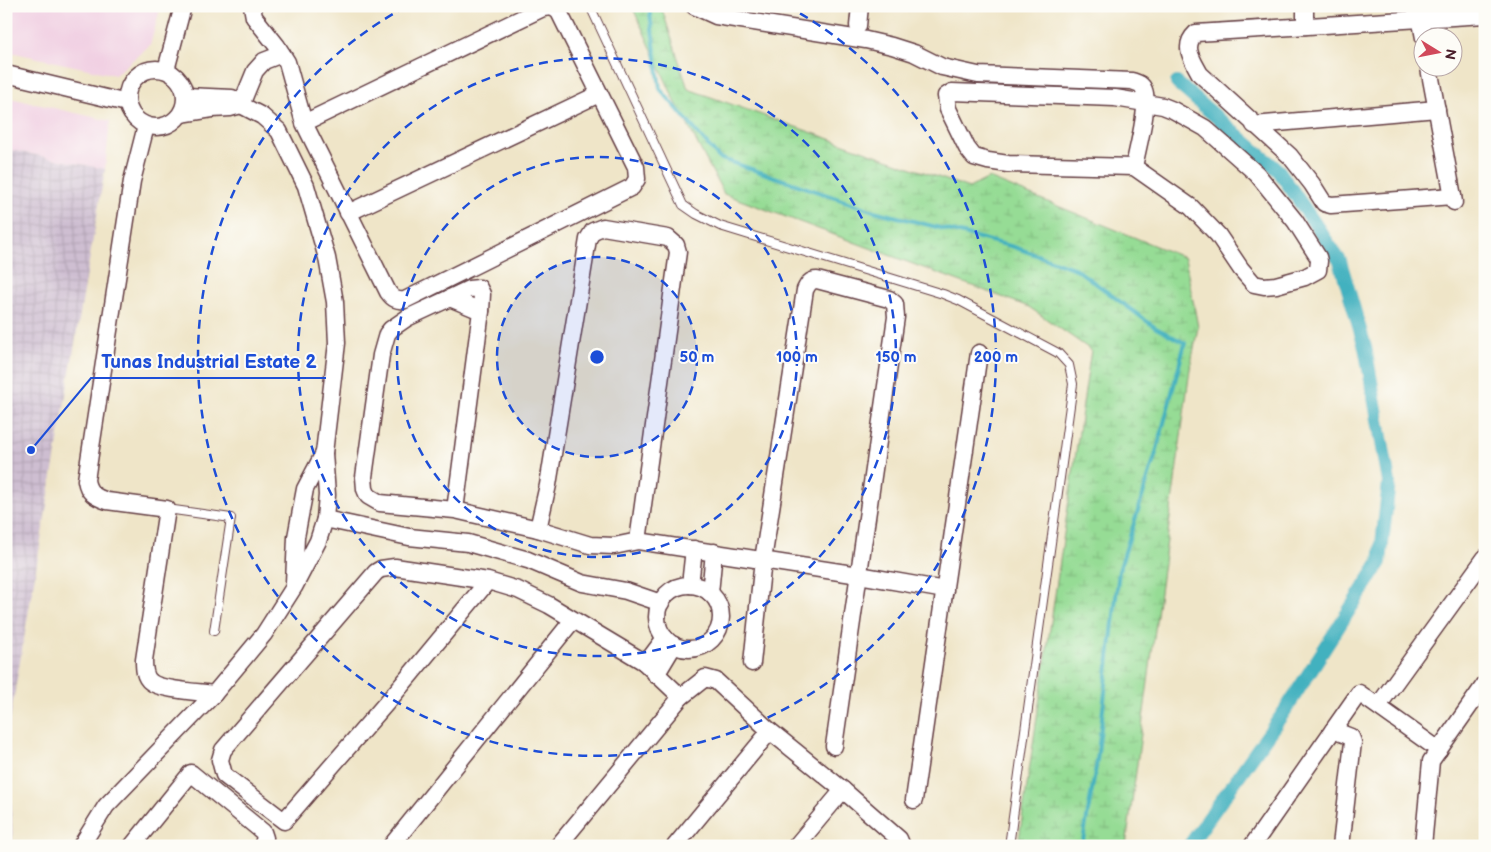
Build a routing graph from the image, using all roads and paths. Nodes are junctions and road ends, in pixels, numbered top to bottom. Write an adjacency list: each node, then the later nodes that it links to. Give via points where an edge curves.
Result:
1 (183, 6): 13 (street)
2 (252, 6): 12 (street, via 254,17)
3 (590, 6): 74 (lane, via 683,205 720,226 958,300 1058,353 1069,365 1073,384)
4 (694, 6): 19 (street, via 716,16 892,46 942,66 978,75 1132,81 1145,91)
5 (860, 6): 9 (street)
6 (1305, 6): 10 (street)
7 (1419, 13): 8 (street); 10 (street); 11 (street)
8 (1485, 15)
9 (858, 26)
10 (1306, 26): 24 (street, via 1196,33 1191,38 1189,47 1200,74)
11 (1422, 28)
12 (282, 54): 20 (street, via 264,61 255,71); 23 (street)
13 (166, 70): 17 (street, via 180,80); 18 (street, via 156,68 138,75 127,93)
14 (6, 74): 18 (street)
15 (1431, 78): 21 (street)
16 (599, 94): 23 (street, via 559,12 548,7); 27 (street); 27 (street, via 636,167 636,184 406,300 394,299 388,292)
17 (186, 96): 20 (street, via 232,98); 22 (street)
18 (127, 103): 25 (street, via 137,120)
19 (1146, 104): 26 (street); 26 (street, via 1116,98 952,92 946,96 948,109 974,157 1008,164); 26 (street, via 1173,110 1205,128 1257,174 1295,221 1318,257 1318,270 1276,285 1254,284 1218,235 1191,207)
20 (241, 105): 22 (street); 29 (street, via 279,130 306,186 327,258 335,302 337,343)
21 (1437, 109): 24 (street); 24 (street, via 1453,199 1324,203 1290,156)
22 (181, 114): 25 (street, via 165,126)
23 (304, 123): 27 (street)
24 (1254, 125)
25 (146, 126): 30 (street, via 132,181 86,480 87,488 98,498)
26 (1134, 167)
27 (348, 213)
28 (978, 352): 43 (street)
29 (324, 454): 32 (street); 42 (street, via 305,489 296,537)
30 (167, 509): 47 (lane, via 232,518); 53 (street, via 144,670 151,682 159,687)
31 (455, 510): 31 (street, via 481,310 450,298 407,318 387,334 381,355 364,483 368,496 380,503); 33 (street)
32 (325, 520): 42 (street); 45 (street, via 409,537 468,543 528,560 582,583 626,591)
33 (538, 529): 34 (street, via 590,545 614,546); 34 (street, via 588,239 593,231 602,227 668,238 676,244 678,252)
34 (638, 541): 35 (street)
35 (694, 550): 36 (street); 41 (street)
36 (714, 552): 38 (street); 44 (street)
37 (1485, 558): 55 (street)
38 (763, 560): 39 (street); 39 (street, via 805,290 809,282 817,280 889,299 896,308); 50 (street)
39 (859, 575): 43 (street); 58 (street)
40 (488, 581): 46 (street, via 518,590); 60 (street, via 395,567 376,572 223,750 220,760); 64 (street, via 284,821)
41 (690, 585): 44 (street); 45 (street, via 673,590)
42 (294, 587): 53 (street, via 264,634)
43 (944, 590): 63 (street)
44 (710, 593): 48 (street, via 721,611 718,631 712,640 694,649 684,649)
45 (661, 603): 48 (street, via 658,612 660,630)
46 (573, 620): 49 (street); 69 (street)
47 (214, 631)
48 (670, 642): 49 (street); 51 (street)
49 (644, 662): 51 (street)
50 (752, 663)
51 (656, 675): 54 (street)
52 (1485, 684): 59 (street)
53 (214, 694): 66 (street, via 112,799)
54 (682, 697): 56 (street, via 701,680 712,679); 70 (street)
55 (1378, 706): 57 (street, via 1359,692); 59 (street)
56 (770, 730): 62 (street); 71 (street)
57 (1333, 730): 75 (street); 76 (street, via 1353,742)
58 (834, 746)
59 (1439, 750): 77 (street, via 1431,761)
60 (224, 775): 61 (street); 64 (street)
61 (210, 789): 65 (street); 67 (street, via 191,773)
62 (843, 790): 72 (street); 73 (street, via 900,839)
63 (914, 800)
64 (268, 809): 65 (street)
65 (253, 823): 68 (street, via 265,834)
66 (81, 846)
67 (132, 846)
68 (262, 846)
69 (391, 846)
70 (558, 846)
71 (675, 846)
72 (796, 846)
73 (902, 846)
74 (1009, 846)
75 (1252, 846)
76 (1341, 846)
77 (1423, 846)

